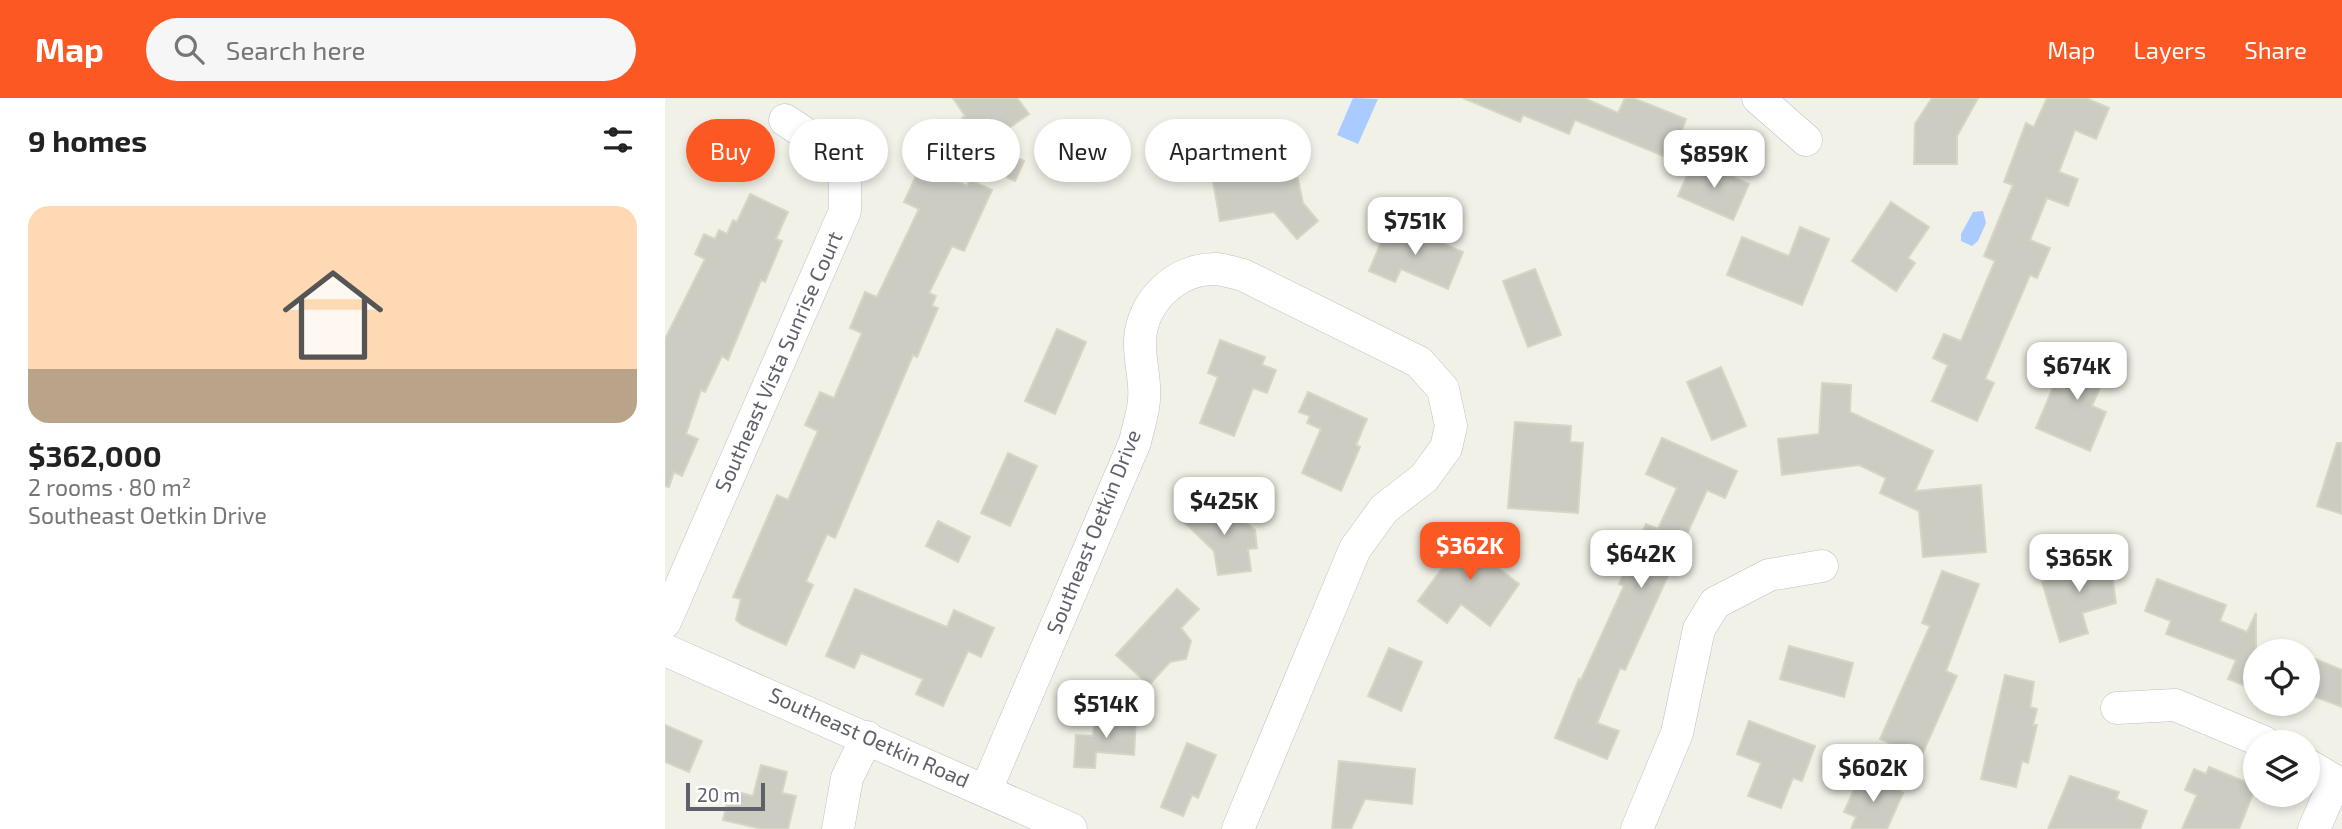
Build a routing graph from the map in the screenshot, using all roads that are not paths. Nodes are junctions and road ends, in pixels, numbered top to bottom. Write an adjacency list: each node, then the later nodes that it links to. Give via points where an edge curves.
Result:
1 (1758, 98): 3 (street)
2 (785, 120): 5 (street, Southeast Vista Sunrise Court, via 825,147 845,175 845,211)
3 (1806, 140)
4 (1822, 566): 15 (street, via 1769,575 1715,603 1699,629 1677,733)
5 (665, 622)
6 (665, 650): 9 (street, Southeast Oetkin Road)
7 (2117, 708): 8 (street, via 2175,705)
8 (2243, 733)
9 (867, 737): 11 (street, Southeast Oetkin Road); 12 (street, via 847,778)
10 (2320, 772): 16 (street, via 2335,781)
11 (986, 790): 13 (street, Southeast Oetkin Road); 14 (street, Southeast Oetkin Drive, via 1135,442 1144,401 1140,340 1148,310 1165,288 1181,278 1217,269 1243,275 1419,362 1443,389 1451,426 1446,448 1424,478 1384,509 1355,549)
12 (838, 829)
13 (1071, 829)
14 (1238, 829)
15 (1637, 829)
16 (2314, 829)

